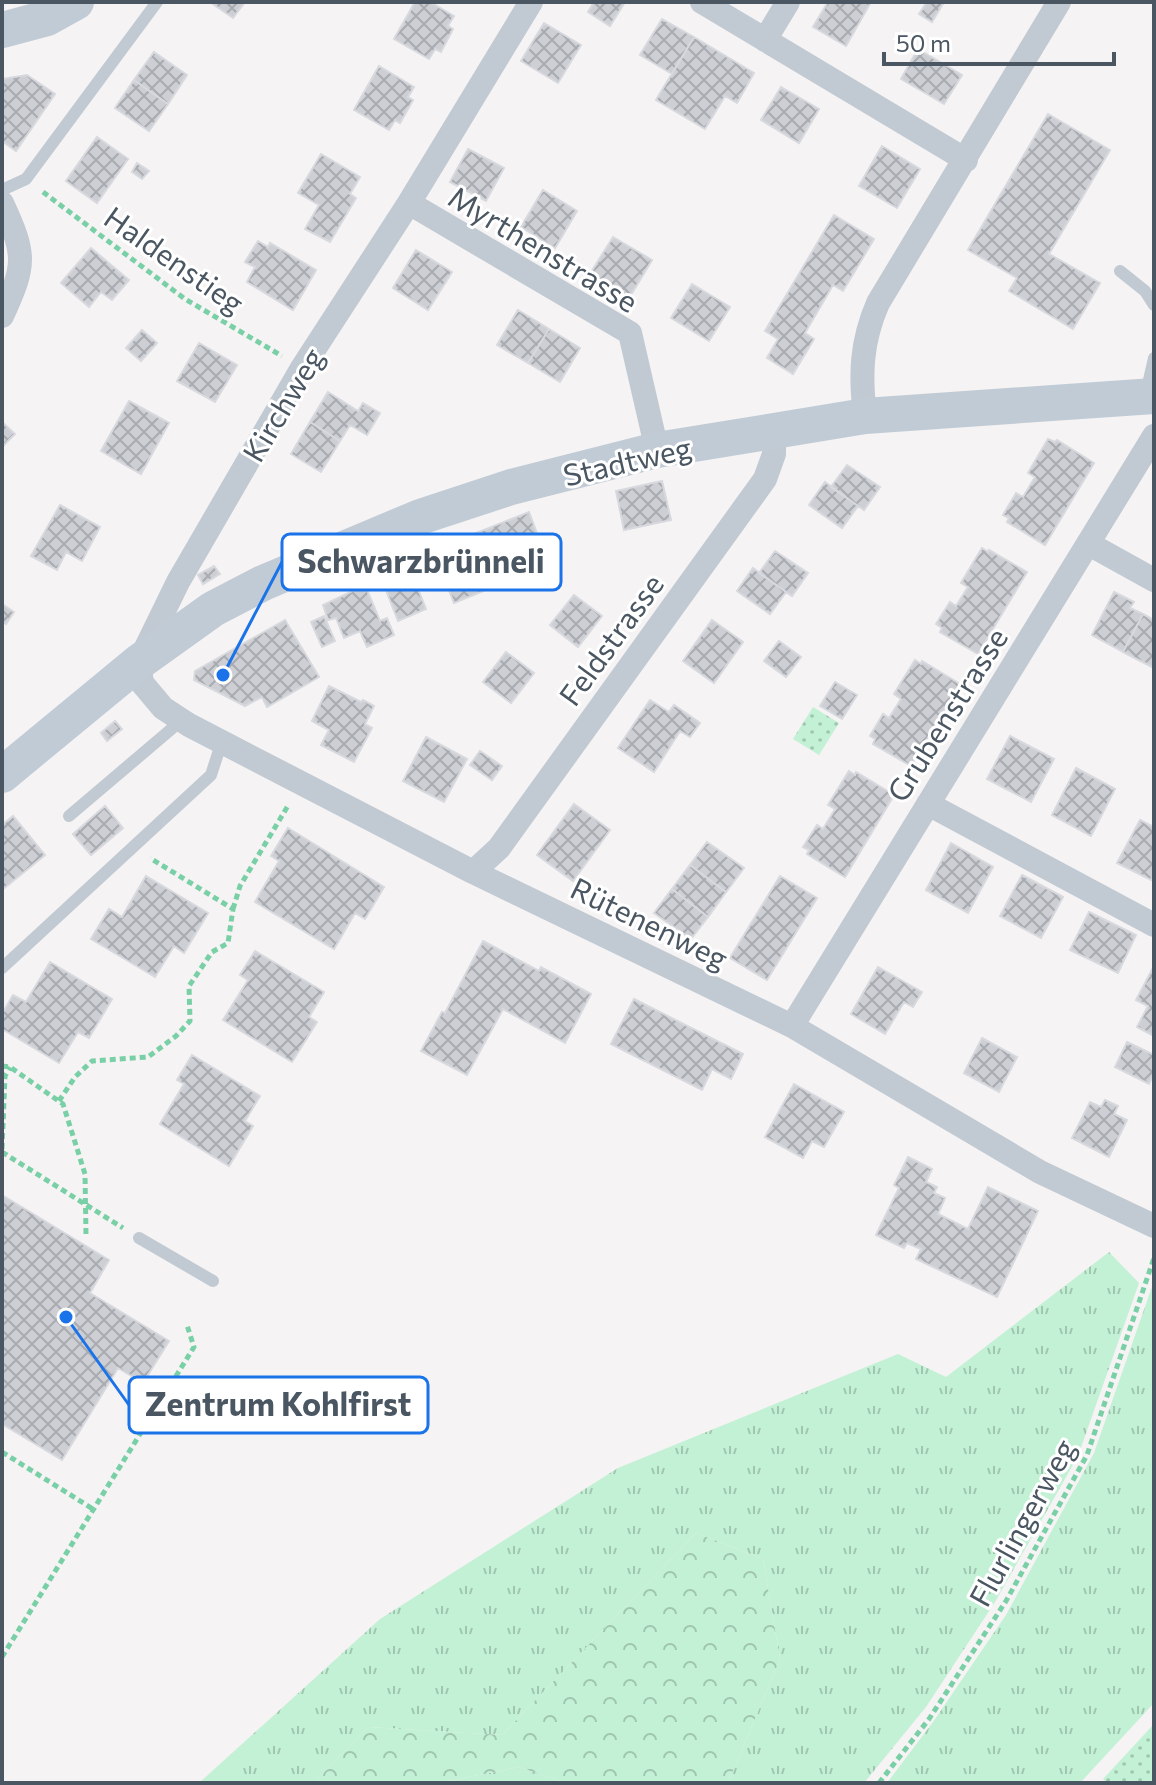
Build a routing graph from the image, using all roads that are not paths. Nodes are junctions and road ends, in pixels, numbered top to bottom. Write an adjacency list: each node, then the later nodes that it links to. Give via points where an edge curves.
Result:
1 (76, 2): 7 (street, via 47,18)
2 (157, 2): 10 (lane, via 26,179)
3 (531, 2): 12 (street, Kirchweg)
4 (702, 2): 8 (street)
5 (788, 2): 8 (street)
6 (1059, 2): 9 (street)
7 (2, 30)
8 (765, 40): 9 (street)
9 (966, 160): 18 (street, via 871,320 863,347)
10 (2, 190)
11 (2, 203): 15 (street, via 19,240 20,267)
12 (409, 203): 21 (street, Myrthenstrasse, via 630,333); 24 (street, Kirchweg, via 302,368 178,582)
13 (1120, 271): 14 (lane)
14 (1154, 305)
15 (2, 316)
16 (1154, 358): 17 (lane)
17 (1150, 396): 18 (street, Stadtweg)
18 (865, 416): 19 (street, Stadtweg)
19 (774, 431): 21 (street, Stadtweg); 30 (street, Feldstrasse, via 774,454 765,479 499,848)
20 (1154, 436): 22 (street, Grubenstrasse)
21 (657, 450): 24 (street, Stadtweg, via 511,487 338,550 213,609)
22 (1089, 544): 23 (street); 28 (street, Grubenstrasse)
23 (1154, 580)
24 (139, 662): 25 (street, Rütenenweg, via 142,683 163,708); 27 (street, Kirchweg)
25 (182, 720): 26 (street, Rütenenweg); 29 (lane)
26 (222, 741): 30 (street, Rütenenweg); 32 (lane, via 211,775)
27 (2, 775)
28 (928, 804): 31 (street); 33 (street, Grubenstrasse)
29 (69, 816)
30 (473, 872): 33 (street, Rütenenweg)
31 (1154, 925)
32 (2, 968)
33 (792, 1026): 34 (street, Rütenenweg, via 1040,1172)
34 (1154, 1226)
35 (139, 1238): 36 (lane)
36 (213, 1281)

